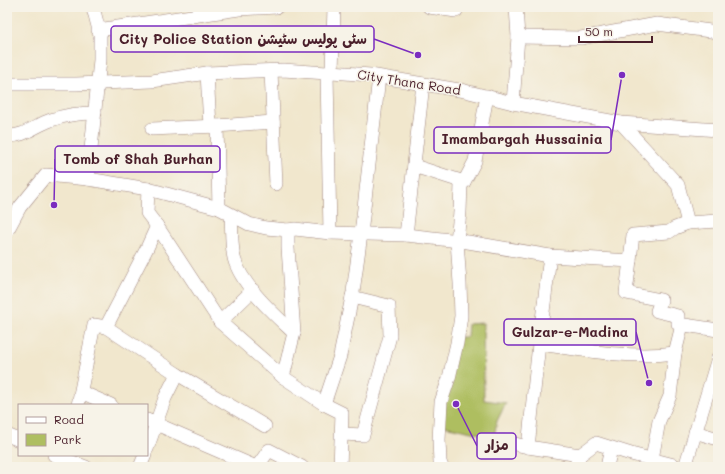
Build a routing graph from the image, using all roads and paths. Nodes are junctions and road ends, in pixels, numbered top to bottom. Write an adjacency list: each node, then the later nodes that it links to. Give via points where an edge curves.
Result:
1 (92, 7): 7 (street)
2 (277, 7): 7 (street, via 239,9)
3 (334, 7): 11 (street)
4 (429, 7): 6 (street)
5 (516, 7): 9 (street)
6 (456, 11)
7 (98, 30): 14 (street)
8 (718, 32): 9 (street, via 657,24 581,38)
9 (518, 37): 18 (street)
10 (271, 71): 11 (street, City Thana Road); 12 (street, City Thana Road); 20 (street)
11 (330, 72): 13 (street, City Thana Road); 38 (street)
12 (207, 73): 14 (street, City Thana Road, via 152,81); 22 (street)
13 (379, 77): 16 (street, City Thana Road); 39 (street)
14 (98, 83): 15 (street, City Thana Road); 19 (street)
15 (7, 84)
16 (423, 84): 17 (street, City Thana Road); 26 (street)
17 (487, 96): 18 (street, City Thana Road); 28 (street, via 475,161)
18 (513, 103): 21 (street, City Thana Road)
19 (95, 113): 25 (street, via 50,120 29,131); 27 (street)
20 (273, 122): 22 (street); 29 (street)
21 (621, 123): 24 (street, City Thana Road); 34 (street, via 678,185)
22 (213, 126): 23 (street); 31 (street)
23 (152, 129)
24 (718, 130)
25 (7, 136)
26 (414, 166): 28 (street); 40 (street)
27 (88, 179): 30 (street); 37 (street, via 46,175 20,207)
28 (464, 182): 41 (street, via 461,184)
29 (276, 184)
30 (148, 189): 31 (street); 35 (street, via 147,213)
31 (219, 208): 32 (street)
32 (232, 215): 36 (street, via 249,224); 44 (street, via 234,259 242,276)
33 (718, 221): 34 (street)
34 (688, 223): 43 (street, via 669,232 633,235)
35 (157, 226): 46 (street); 48 (street)
36 (288, 230): 38 (street); 50 (street)
37 (7, 231)
38 (330, 233): 39 (street)
39 (361, 234): 40 (street); 45 (street)
40 (406, 235): 41 (street)
41 (456, 241): 42 (street); 80 (street, via 461,316 456,350 441,402 439,440)
42 (550, 256): 43 (street); 51 (street)
43 (630, 261): 47 (street, via 626,293 661,300 657,311 678,316 678,324)
44 (253, 290): 46 (street); 50 (street)
45 (352, 297): 59 (street, via 340,356); 63 (street, via 389,306 390,336 363,435)
46 (220, 322): 55 (street)
47 (682, 325): 49 (street); 52 (street)
48 (106, 327): 54 (street); 56 (street, via 94,325)
49 (718, 330)
50 (294, 333): 55 (street)
51 (539, 344): 52 (street, via 631,355); 69 (street)
52 (675, 352): 73 (street, via 670,396 659,421)
53 (718, 358): 62 (street)
54 (177, 374): 60 (street); 61 (street)
55 (283, 377): 59 (street)
56 (81, 392): 57 (street); 58 (street)
57 (78, 404)
58 (109, 404)
59 (324, 404): 63 (street, via 342,413)
60 (151, 422): 68 (street); 77 (street)
61 (265, 426)
62 (695, 432): 65 (street); 82 (street)
63 (342, 434): 79 (street)
64 (7, 435): 66 (street)
65 (718, 439)
66 (18, 440)
67 (502, 441): 69 (street)
68 (148, 442)
69 (528, 447): 74 (street)
70 (611, 448): 73 (street); 74 (street, via 596,443); 81 (street)
71 (61, 456): 75 (street)
72 (145, 456): 76 (street)
73 (652, 459): 82 (street)
74 (578, 461)
75 (86, 467)
76 (140, 467)
77 (256, 467): 78 (street, via 269,450)
78 (302, 467)
79 (340, 467)
80 (442, 467)
81 (607, 467)
82 (677, 467)

